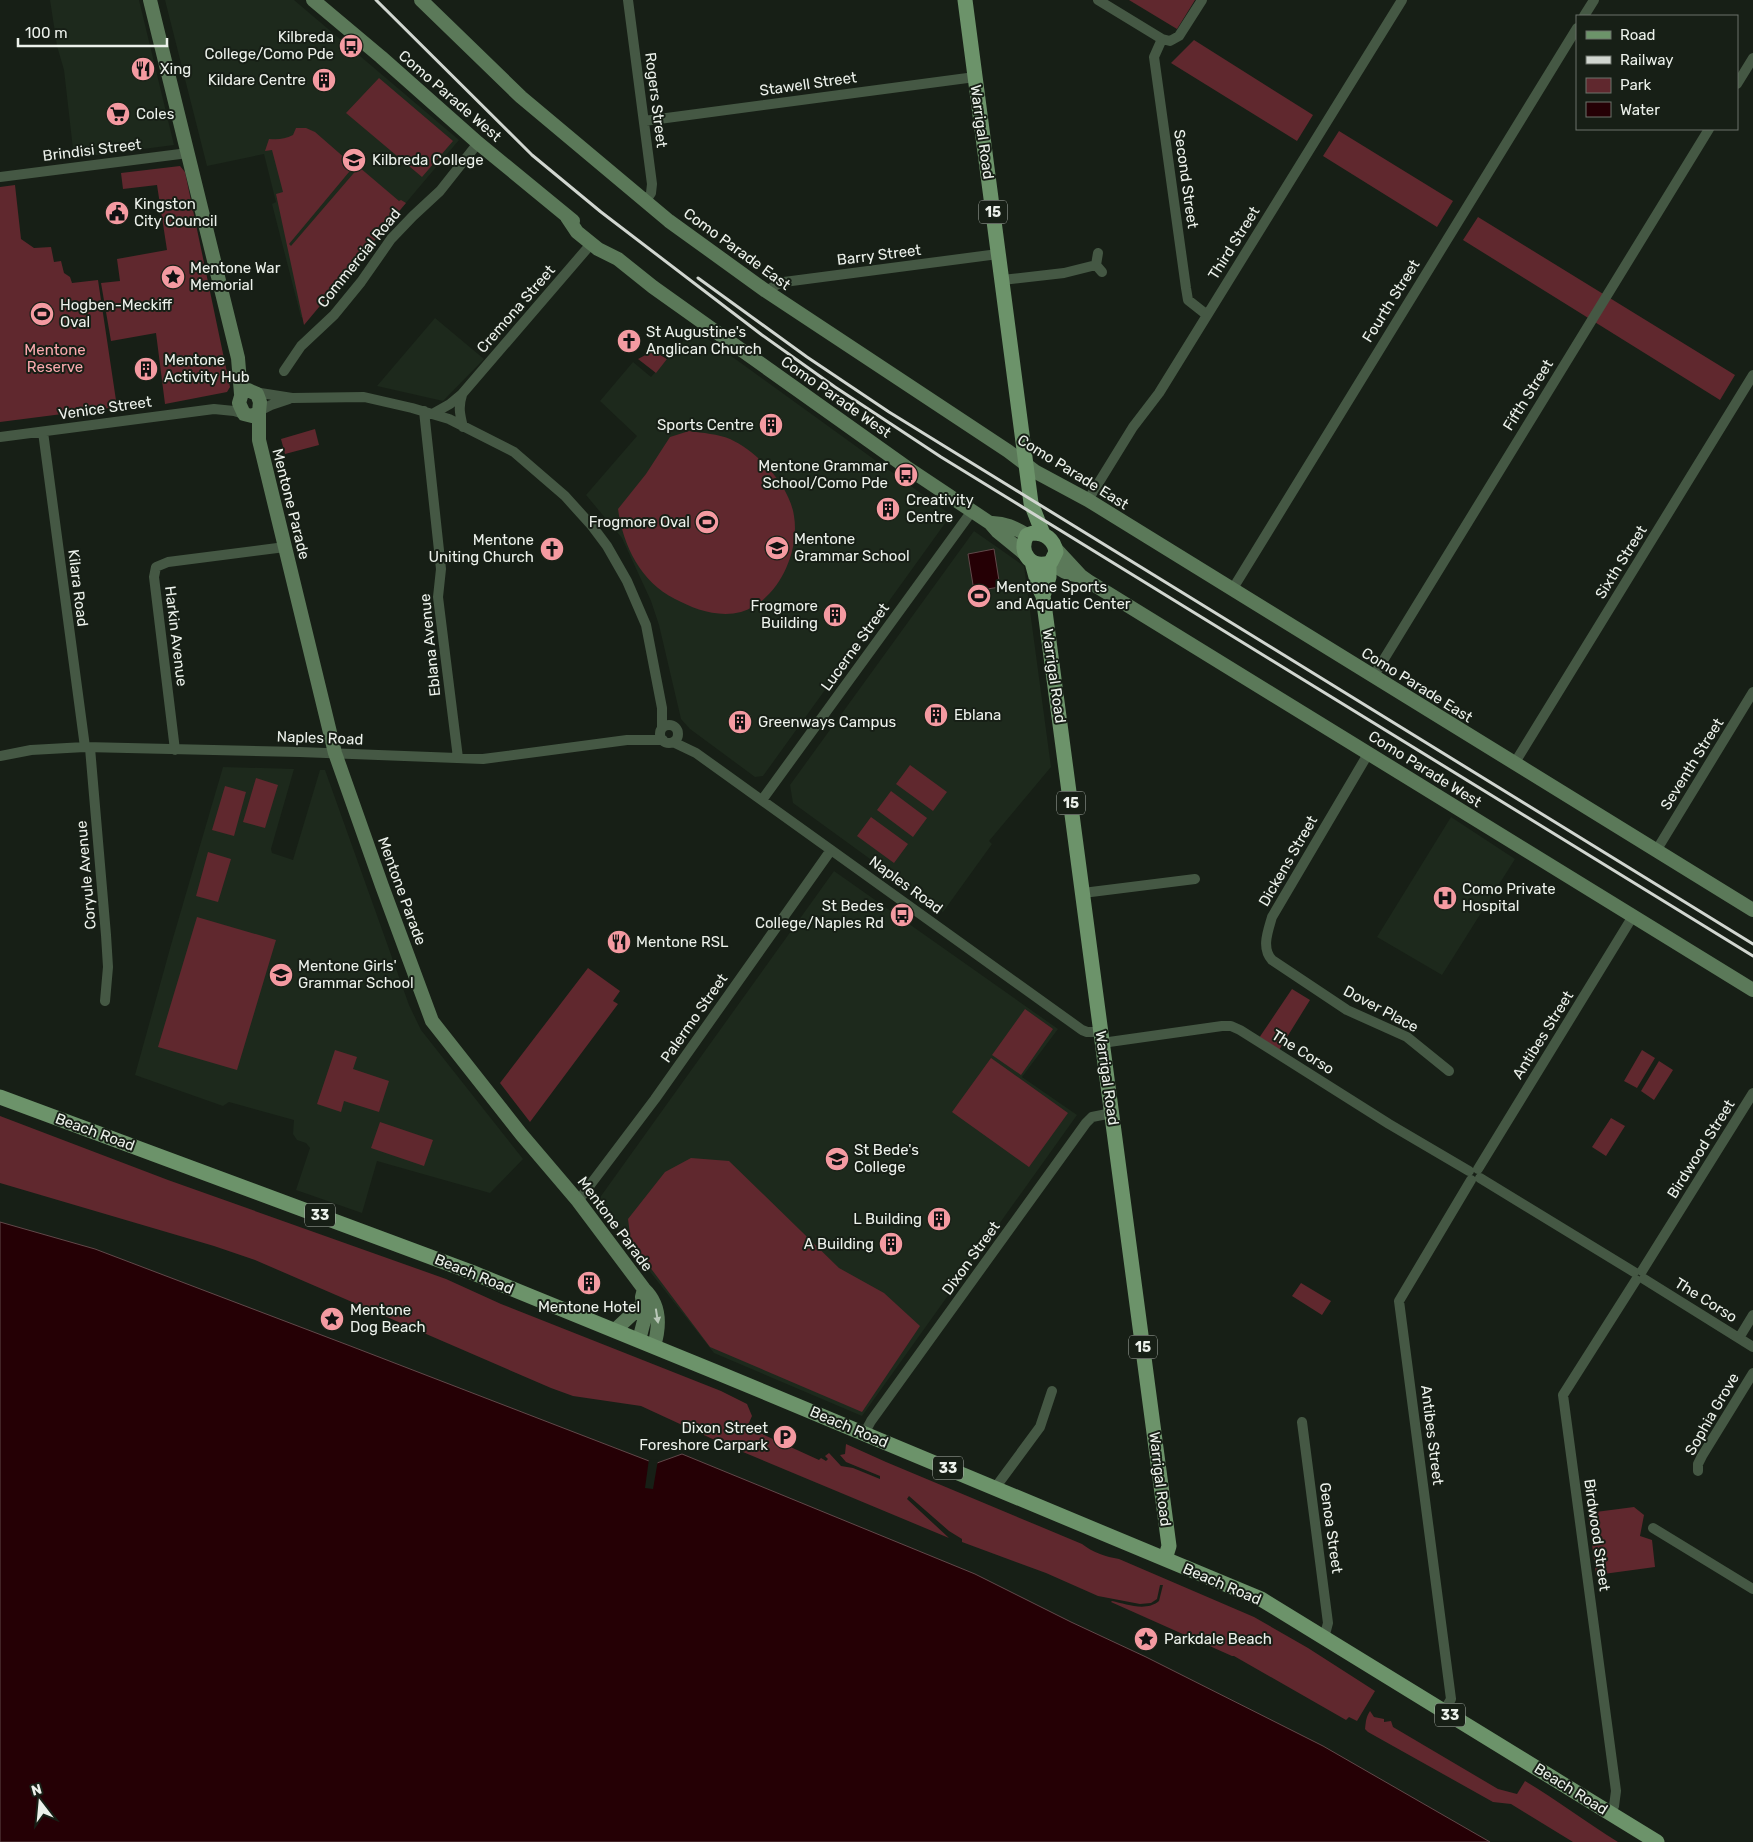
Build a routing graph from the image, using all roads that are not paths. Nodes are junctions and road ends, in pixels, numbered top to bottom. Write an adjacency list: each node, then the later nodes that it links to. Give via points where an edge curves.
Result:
1 (150, 0): 19 (street)
2 (313, 0): 18 (street, Como Parade West)
3 (421, 0): 21 (street, Como Parade East, via 520,97)
4 (628, 0): 16 (street, Rogers Street)
5 (965, 0): 14 (main road, Warrigal Road / 15)
6 (1098, 0): 12 (street)
7 (1202, 0): 12 (street, via 1179,36 1172,41)
8 (1402, 0): 29 (street, Third Street)
9 (1594, 0): 10 (street)
10 (1585, 15)
11 (1576, 30): 49 (street, Fourth Street)
12 (1162, 39): 29 (street, Second Street, via 1154,57 1186,288 1188,300)
13 (1753, 58): 15 (street)
14 (975, 78): 16 (street, Stawell Street); 25 (main road, Warrigal Road / 15)
15 (1738, 82)
16 (644, 121): 21 (street, Rogers Street, via 652,189)
17 (1708, 130): 51 (street, Fifth Street)
18 (478, 143): 22 (street, Como Parade West); 30 (street, Commercial Road, via 440,191 391,240 334,315 301,346)
19 (188, 153): 20 (street, Brindisi Street); 32 (street)
20 (0, 177)
21 (645, 202): 28 (street, Como Parade East)
22 (567, 217): 23 (street, Como Parade West, via 577,232); 26 (street, Como Parade West, via 606,244)
23 (592, 244): 26 (street, Como Parade West); 33 (street, Cremona Street)
24 (1098, 252): 27 (street, via 1099,268)
25 (998, 254): 27 (main road, Warrigal Road / 15); 28 (street, Barry Street, via 784,282)
26 (618, 259): 43 (street, Como Parade West, via 787,383)
27 (1002, 280): 41 (main road, Warrigal Road / 15)
28 (766, 292): 41 (street, Como Parade East)
29 (1207, 315): 42 (street, Third Street)
30 (284, 370)
31 (1753, 375): 60 (street, Sixth Street)
32 (248, 393): 34 (street); 35 (street, Venice Street); 37 (street, via 259,400); 37 (street, via 240,404)
33 (462, 394): 36 (street, Cremona Street, via 454,402); 38 (street, via 459,413)
34 (292, 398): 36 (street, via 364,398); 37 (street)
35 (214, 409): 37 (street, Venice Street); 39 (street, Venice Street)
36 (429, 412): 38 (street); 59 (street, Eblana Avenue, via 441,569 438,597)
37 (252, 413): 46 (street, Mentone Parade)
38 (464, 427): 53 (street, via 514,452 565,496 607,546 646,625)
39 (43, 432): 40 (street, Venice Street); 54 (street, Kilara Road)
40 (0, 437)
41 (1026, 464): 42 (street, Como Parade East); 45 (main road, Warrigal Road / 15, via 1031,503 1027,519)
42 (1088, 500): 49 (street, Como Parade East)
43 (972, 511): 44 (street, Como Parade West); 61 (street, Lucerne Street)
44 (990, 523): 45 (street, Como Parade West, via 997,522); 47 (street, Como Parade West)
45 (1033, 535): 47 (main road, 15, via 1024,544); 48 (main road, via 1049,538)
46 (285, 547): 55 (street, Harkin Avenue, via 168,562 156,568 154,577); 56 (street, Mentone Parade)
47 (1029, 558): 48 (main road, via 1043,565); 50 (main road, Warrigal Road / 15)
48 (1052, 558): 50 (main road, Warrigal Road / 15); 57 (street, Como Parade West)
49 (1232, 590): 51 (street, Como Parade East)
50 (1044, 596): 65 (main road, Warrigal Road / 15)
51 (1373, 677): 60 (street, Como Parade East)
52 (1753, 692): 63 (street, Seventh Street)
53 (668, 733): 59 (street, Naples Road, via 638,740 483,759); 61 (street, Naples Road)
54 (88, 747): 55 (street, Naples Road); 58 (street, Naples Road, via 37,749); 70 (street, Coryule Avenue, via 106,935)
55 (175, 750): 56 (street, Naples Road)
56 (336, 753): 59 (street, Naples Road); 77 (street, Mentone Parade, via 432,1021)
57 (1368, 754): 67 (street, Como Parade West); 68 (street, Dickens Street, via 1272,917 1266,936 1267,955)
58 (0, 756)
59 (458, 758)
60 (1514, 764): 63 (street, Como Parade East)
61 (762, 800): 62 (street, Naples Road)
62 (831, 850): 71 (street, Naples Road, via 1082,1030); 77 (street, Palermo Street, via 660,1092)
63 (1656, 851): 66 (street, Como Parade East)
64 (1195, 879): 65 (street)
65 (1083, 893): 71 (main road, Warrigal Road / 15)
66 (1753, 910)
67 (1633, 916): 69 (street, Como Parade West); 76 (street, Antibes Street)
68 (1298, 977): 72 (street, Dover Place, via 1346,1010 1407,1038)
69 (1753, 990)
70 (105, 1001)
71 (1102, 1037): 75 (main road, Warrigal Road / 15); 76 (street, The Corso, via 1231,1026)
72 (1449, 1071)
73 (1753, 1093): 78 (street, Birdwood Street)
74 (0, 1097): 82 (main road, Beach Road / 33, via 455,1266)
75 (1112, 1113): 90 (street, Dixon Street, via 1092,1116 1086,1123); 94 (main road, Warrigal Road / 15, via 1168,1537)
76 (1475, 1175): 78 (street, The Corso); 97 (street, Antibes Street, via 1399,1301 1451,1700)
77 (578, 1201): 79 (street, Mentone Parade)
78 (1639, 1275): 83 (street, The Corso); 98 (street, Birdwood Street, via 1563,1395 1616,1791)
79 (644, 1289): 80 (street, Mentone Parade); 85 (street, Mentone Parade, one-way to 85, via 652,1297 658,1318)
80 (643, 1304): 82 (street); 84 (street, Mentone Parade, via 644,1321)
81 (1753, 1315): 83 (street)
82 (615, 1330): 84 (main road, Beach Road / 33)
83 (1739, 1338): 86 (street, The Corso)
84 (639, 1340): 85 (main road, Beach Road / 33)
85 (654, 1346): 90 (main road, Beach Road / 33)
86 (1753, 1347)
87 (1753, 1373): 91 (street, Sophia Grove, via 1702,1456)
88 (1052, 1391): 92 (street, via 1040,1427)
89 (1302, 1422): 96 (street, Genoa Street, via 1328,1622)
90 (864, 1434): 92 (main road, Beach Road / 33)
91 (1698, 1471)
92 (995, 1488): 94 (main road, Beach Road / 33)
93 (1653, 1528): 95 (street)
94 (1165, 1559): 96 (main road, Beach Road / 33, via 1261,1599)
95 (1753, 1590)
96 (1324, 1638): 97 (main road, Beach Road / 33)
97 (1444, 1711): 98 (main road, Beach Road / 33)
98 (1610, 1813): 99 (main road, Beach Road / 33)
99 (1657, 1842)

